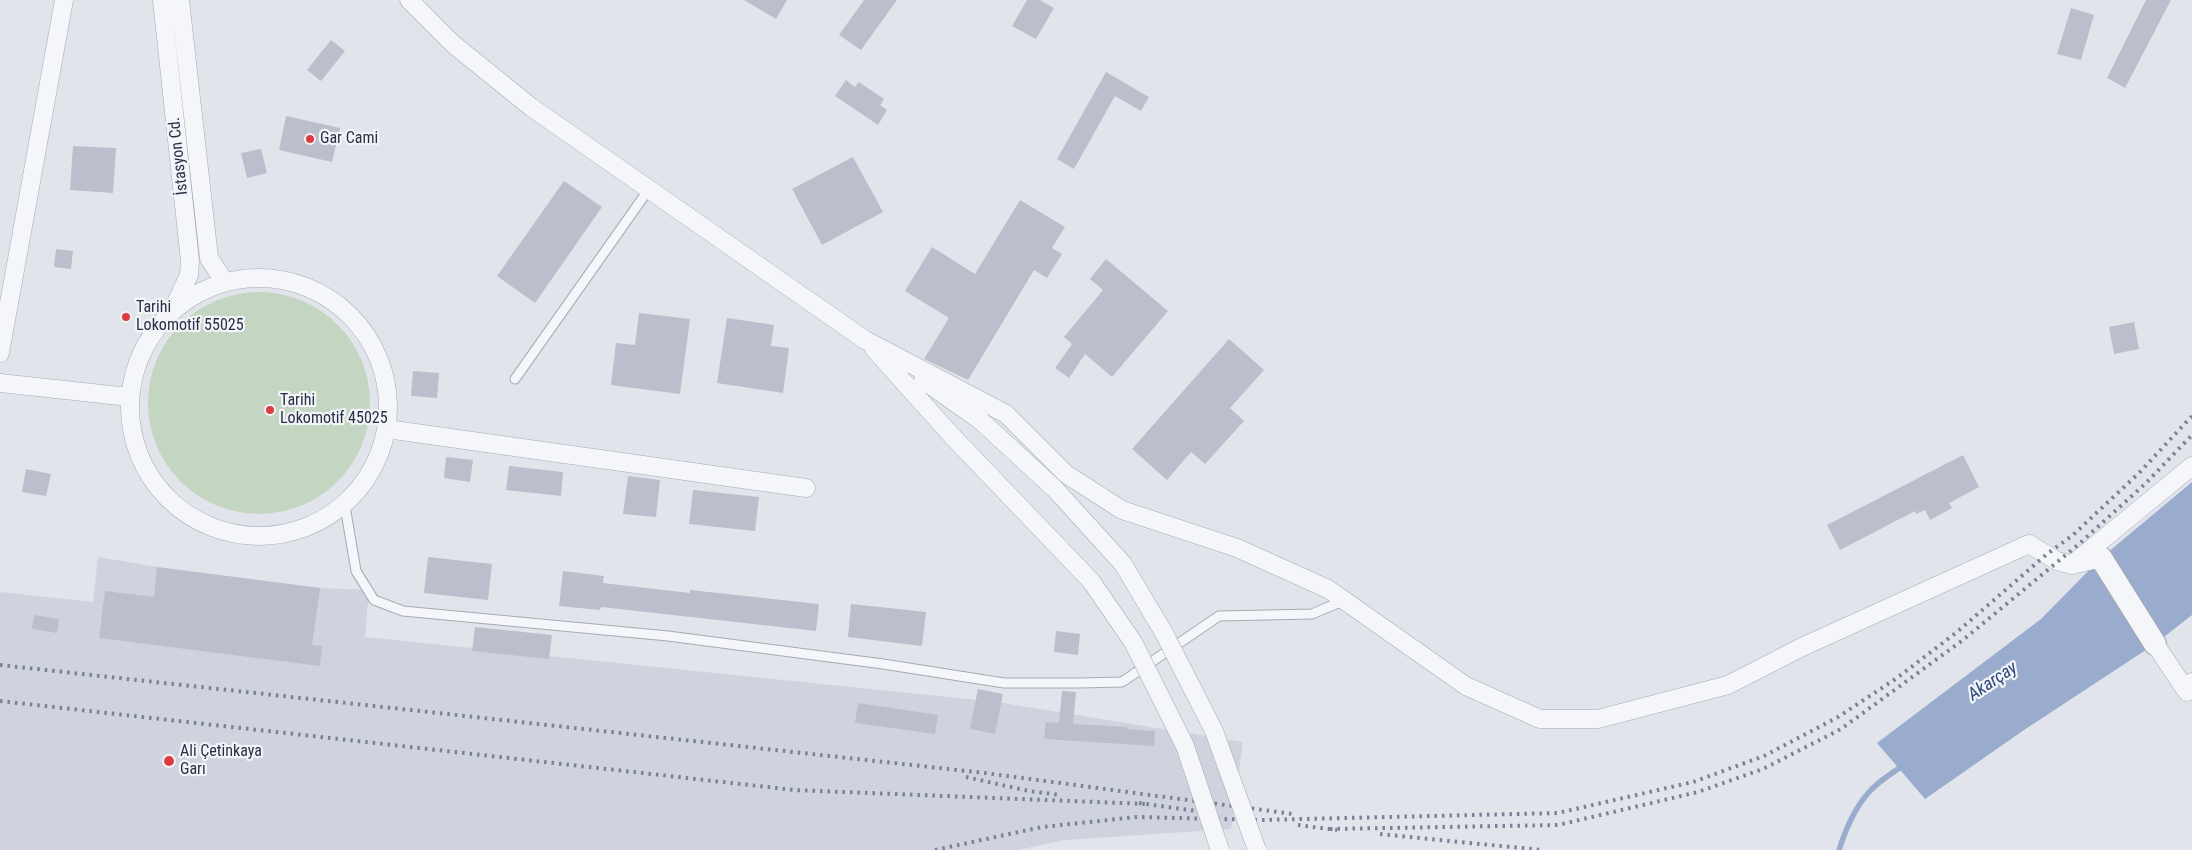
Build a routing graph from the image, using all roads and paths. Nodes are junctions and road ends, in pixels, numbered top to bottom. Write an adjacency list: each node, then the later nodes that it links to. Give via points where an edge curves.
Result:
1 (64, 0): 9 (street)
2 (162, 0): 7 (street, İstasyon Cd., via 190,261 189,275)
3 (180, 0): 6 (street, İstasyon Cd., via 209,258)
4 (409, 0): 5 (street, via 453,44 531,107)
5 (649, 190): 8 (street); 10 (lane)
6 (224, 281): 7 (street, via 197,292); 13 (street, via 267,276 301,284 346,310 373,344 388,385)
7 (173, 309): 12 (street, via 151,334 136,364)
8 (865, 340): 19 (street, via 1006,414 1066,474 1122,510 1236,548 1328,589); 22 (street, bridge, via 1091,581 1133,642 1186,746); 23 (street, bridge, via 981,421 1055,489 1123,564 1164,633 1214,730)
9 (0, 353)
10 (515, 379)
11 (0, 383): 12 (street)
12 (129, 397): 16 (street, via 133,440 151,480 182,512 221,532 264,537 307,528)
13 (387, 429): 15 (street); 16 (street, via 372,471)
14 (2192, 466): 18 (street)
15 (806, 488)
16 (345, 506): 19 (lane, via 356,572 374,600 403,611 668,636 1004,683 1122,682 1219,616 1312,614)
17 (2101, 558): 18 (street); 20 (street)
18 (2072, 565): 19 (street, via 2057,561 2029,544 1728,685 1598,719 1540,719 1466,686)
19 (1345, 600)
20 (2155, 644): 21 (street)
21 (2190, 691)
22 (1220, 850)
23 (1257, 850)

